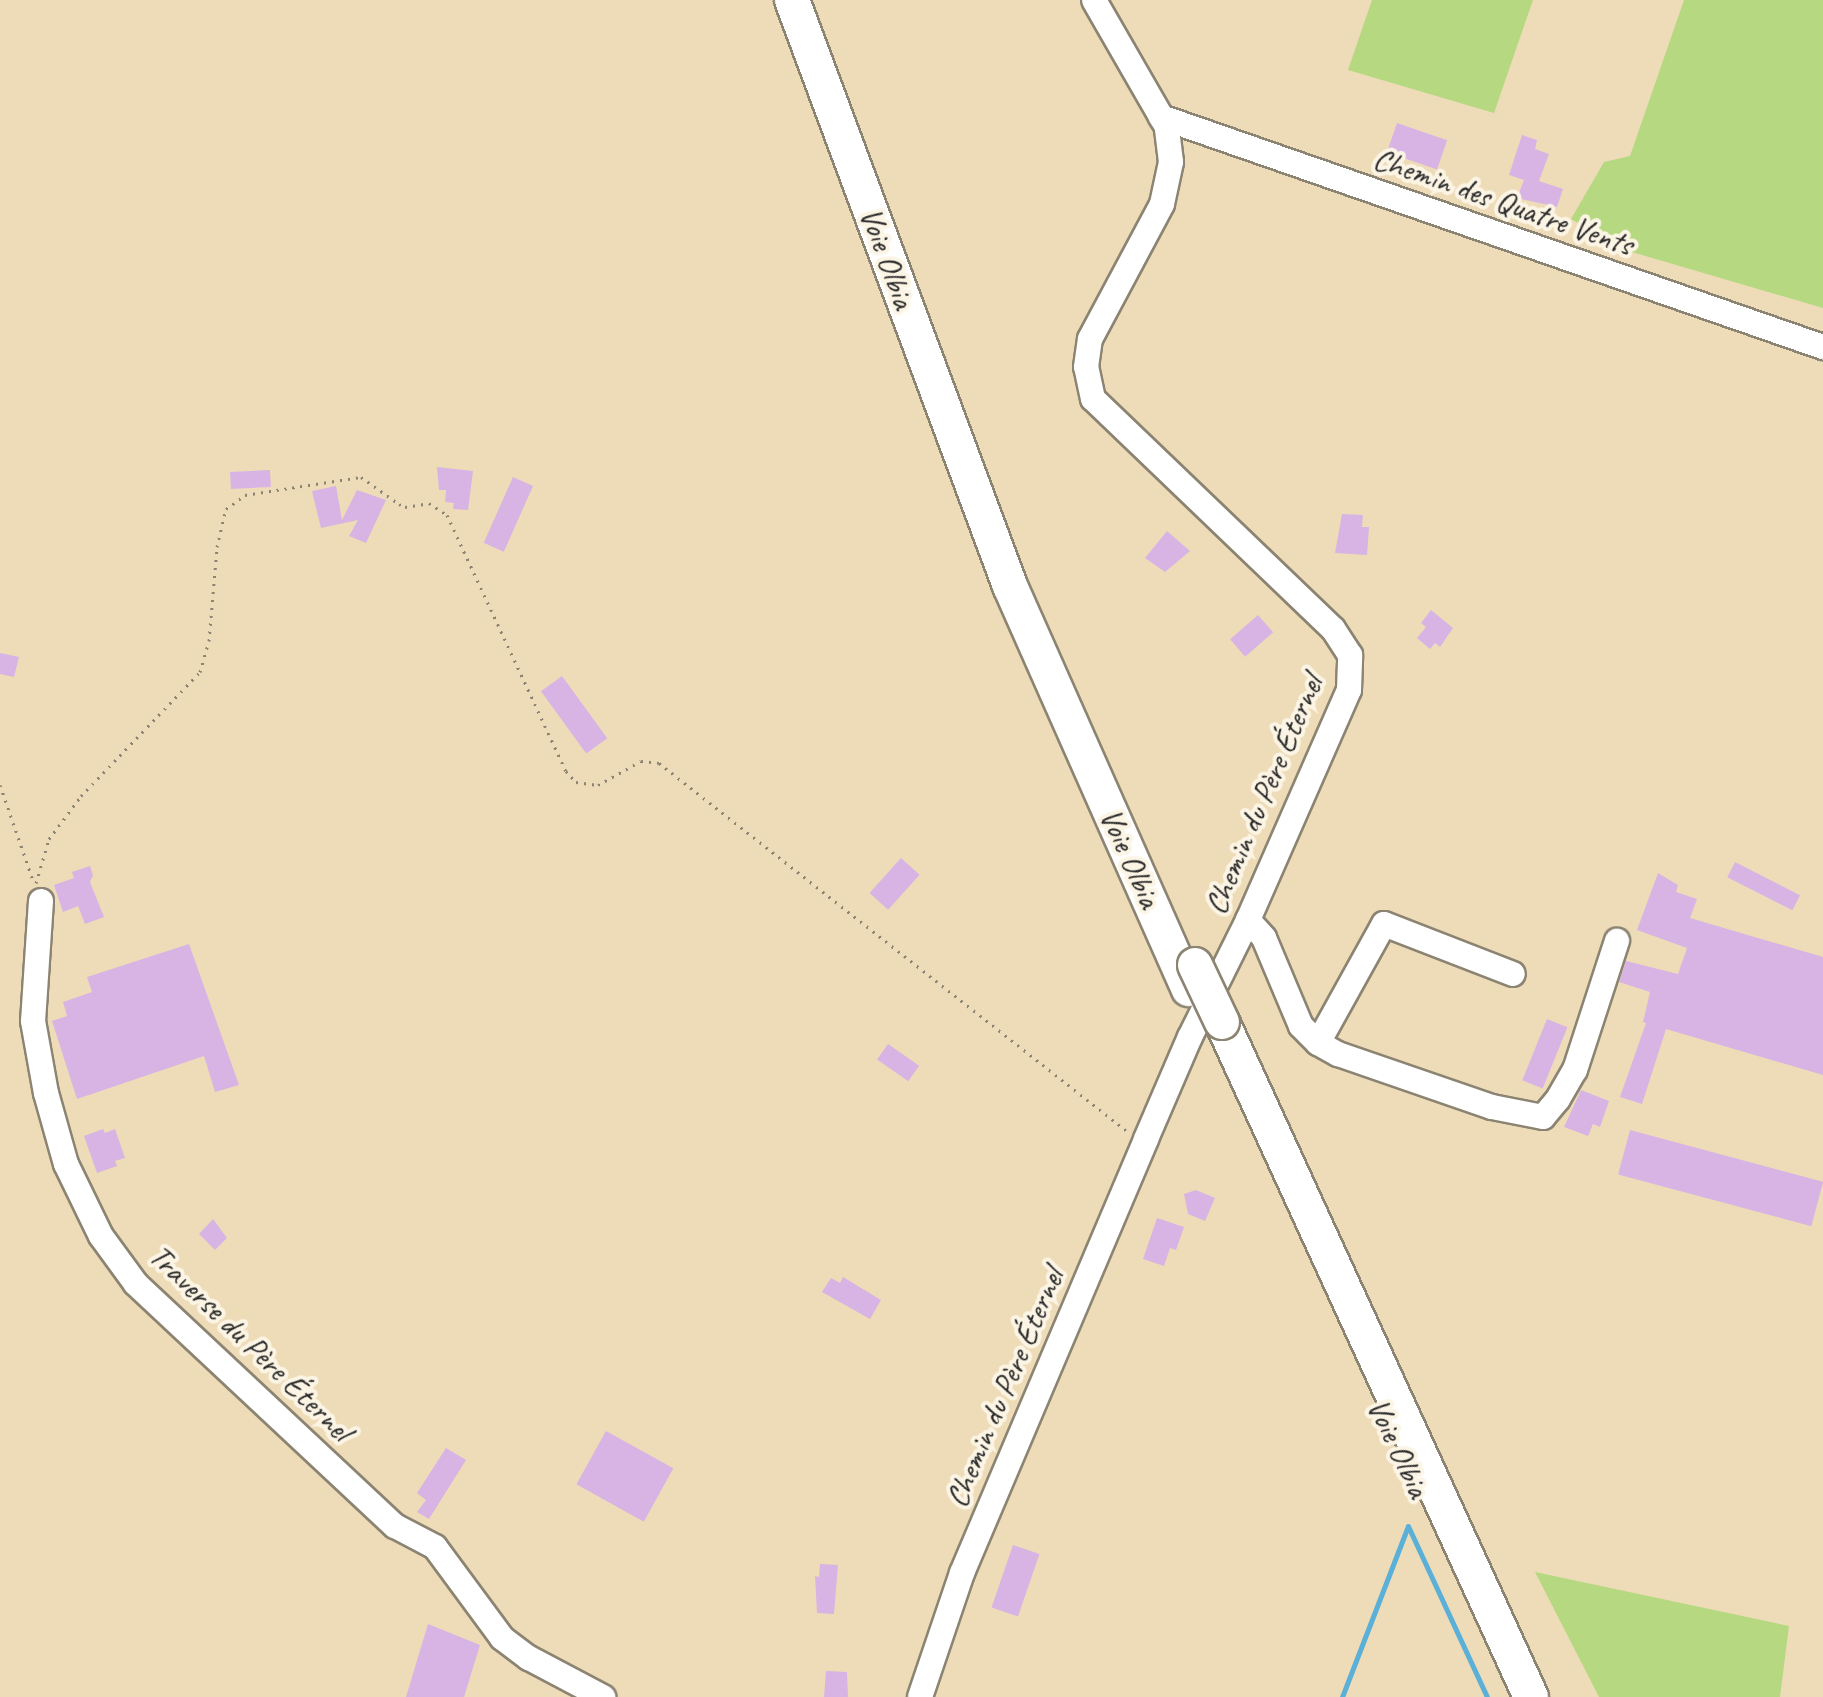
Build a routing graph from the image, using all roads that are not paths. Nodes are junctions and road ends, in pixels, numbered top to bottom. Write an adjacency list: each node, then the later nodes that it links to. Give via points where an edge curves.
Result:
1 (792, 0): 10 (highway, Voie Olbia, via 1010,586)
2 (812, 0): 10 (highway, Voie Olbia, via 961,418)
3 (1094, 0): 4 (street, Chemin du Père Éternel)
4 (1161, 117): 5 (street, Chemin des Quatre Vents); 7 (street, Chemin du Père Éternel, via 1171,162 1162,204 1090,339 1086,367 1093,399 1333,629 1350,655 1349,690)
5 (1823, 347)
6 (38, 894): 13 (street, Traverse du Père Éternel, via 33,1021 46,1093 66,1164 101,1236 136,1284 384,1516 435,1547 502,1638)
7 (1248, 920): 12 (street, via 1264,938 1301,1026); 14 (street, Chemin du Père Éternel, via 1190,1037 962,1573)
8 (1617, 941): 12 (street, via 1575,1070 1543,1117 1492,1107)
9 (1513, 974): 12 (street, via 1384,924)
10 (1192, 977): 11 (highway, Voie Olbia, bridge)
11 (1216, 1027): 15 (highway, Voie Olbia, via 1283,1200); 16 (highway, Voie Olbia)
12 (1318, 1043)
13 (603, 1697)
14 (920, 1697)
15 (1514, 1697)
16 (1531, 1697)

